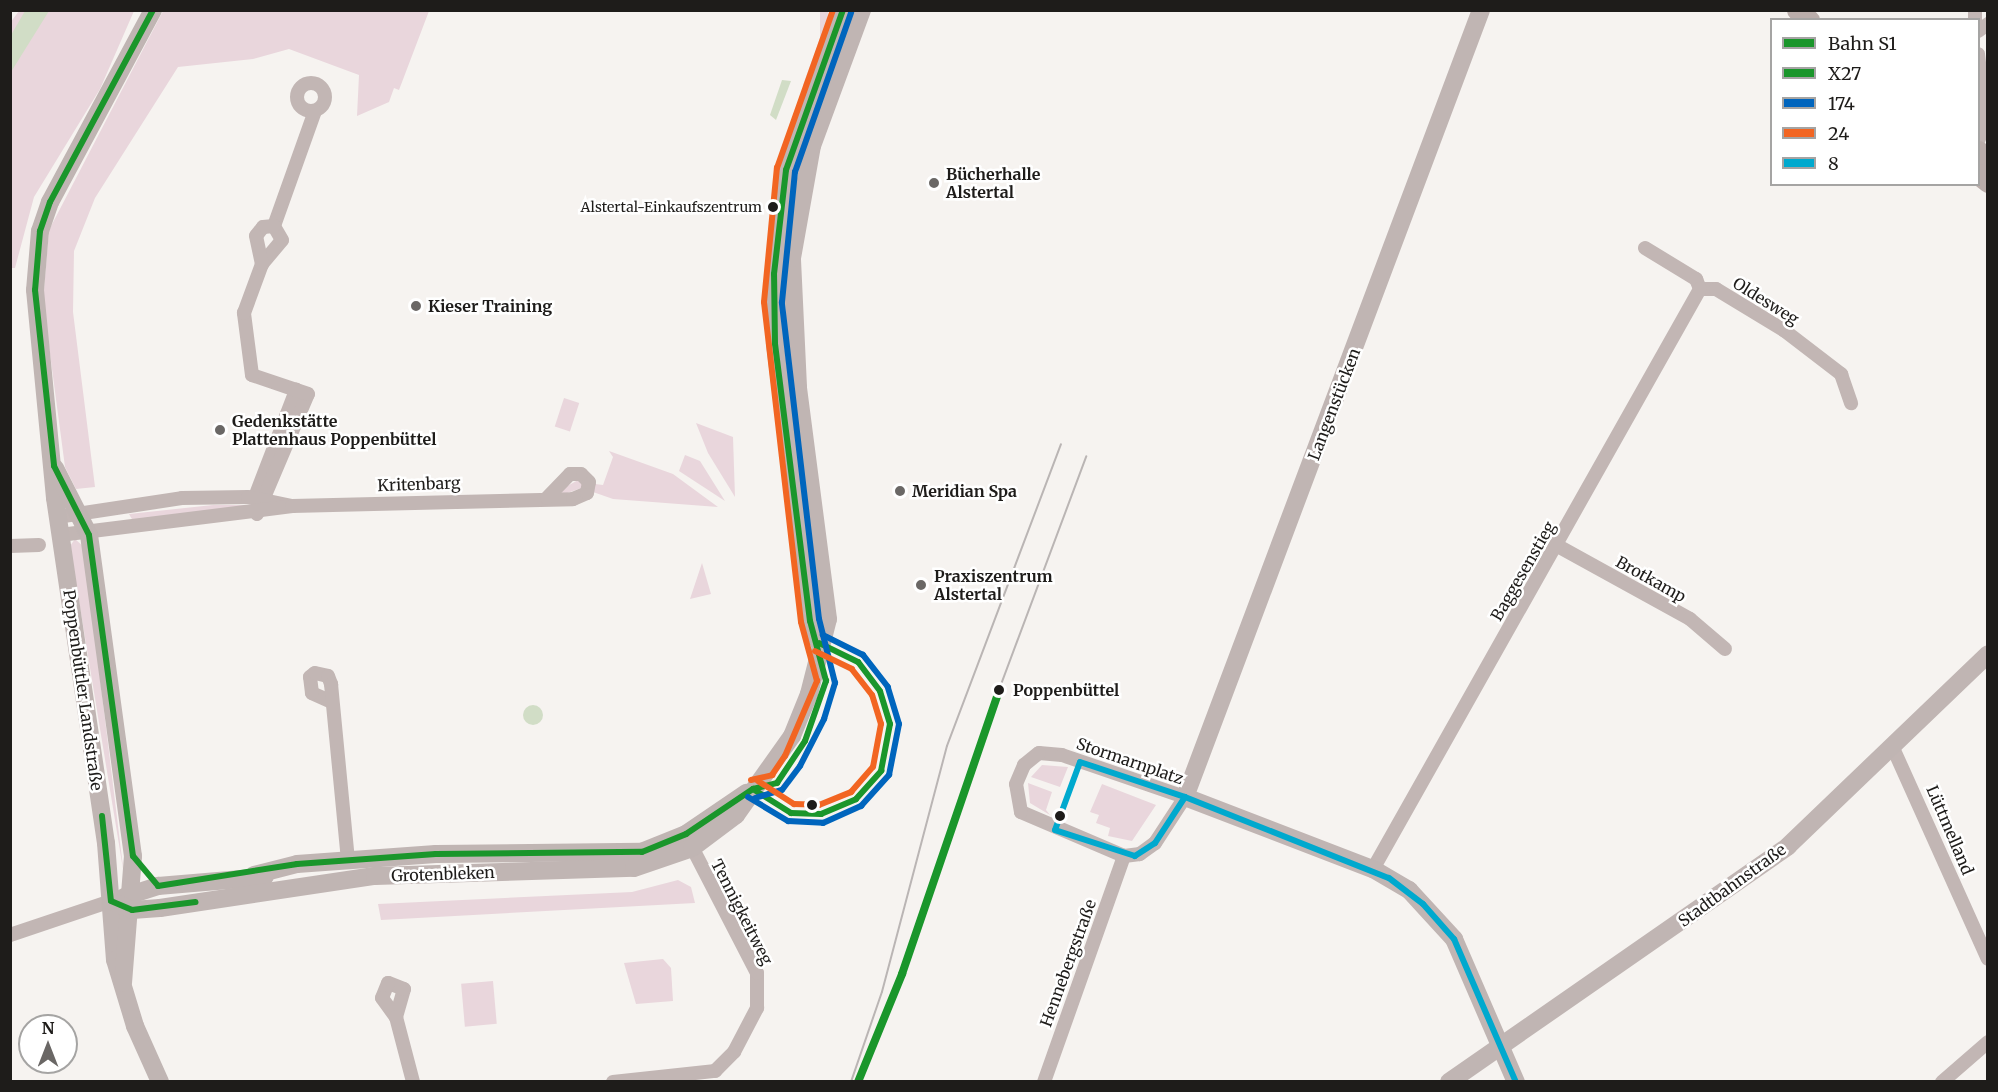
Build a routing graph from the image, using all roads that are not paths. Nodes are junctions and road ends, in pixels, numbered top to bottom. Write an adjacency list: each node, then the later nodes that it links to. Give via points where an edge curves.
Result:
1 (153, 10): 13 (street, Poppenbüttler Landstraße, via 72,156 40,231 36,314)
2 (843, 10): 24 (street, via 786,170 774,274 777,366 810,621)
3 (862, 10): 24 (street, via 812,146 792,258 798,387 827,608)
4 (1481, 10): 29 (street, Langenstücken)
5 (1980, 71): 7 (street, via 1986,122)
6 (315, 111): 8 (street)
7 (1980, 136)
8 (274, 226): 10 (street, via 282,240); 10 (street, via 263,227 256,236)
9 (1645, 248): 11 (street, Oldesweg, via 1696,279)
10 (262, 264): 14 (street, via 244,313 252,375 302,392)
11 (1700, 289): 12 (street, Oldesweg, via 1716,290 1736,301 1841,374); 22 (street, Baggesenstieg)
12 (1851, 403)
13 (54, 466): 17 (street, Poppenbüttler Landstraße); 19 (street, Poppenbüttler Landstraße)
14 (261, 498): 16 (street, Kritenbarg); 17 (street, Kritenbarg, via 182,498); 18 (street)
15 (547, 498): 16 (street, Kritenbarg)
16 (292, 506): 18 (street, Kritenbarg)
17 (80, 510): 19 (street, Kritenbarg); 20 (street, Poppenbüttler Landstraße)
18 (257, 514): 20 (street, Kritenbarg)
19 (59, 526): 20 (street, Kritenbarg); 40 (street, Poppenbüttler Landstraße)
20 (88, 535): 32 (street, Poppenbüttler Landstraße)
21 (39, 545): 23 (street)
22 (1556, 545): 25 (street, Brotkamp, via 1690,619); 35 (street, Baggesenstieg)
23 (10, 546)
24 (819, 643): 30 (street, via 802,715 785,748 727,824)
25 (1725, 649)
26 (1988, 654): 28 (street, Stadtbahnstraße)
27 (332, 702): 34 (street)
28 (1893, 748): 43 (street, Lüttmelland); 47 (street, Stadtbahnstraße, via 1746,878)
29 (1185, 797): 33 (street, Stormarnplatz, via 1155,843 1140,854); 33 (street, Stormarnplatz, via 1062,755 1039,753 1028,759 1015,790 1021,812); 35 (street)
30 (689, 841): 31 (street, Grotenbleken); 36 (street, Grotenbleken, via 634,868); 50 (street, Tennigkeitweg, via 757,973 757,1008 734,1052 715,1071)
31 (642, 852): 34 (street, Grotenbleken); 36 (street, Grotenbleken)
32 (132, 856): 39 (street); 41 (street, Poppenbüttler Landstraße)
33 (1124, 856): 51 (street, Hennebergstraße)
34 (348, 860): 37 (street, Grotenbleken, via 279,866)
35 (1373, 869): 47 (street, via 1409,890 1448,931)
36 (580, 870): 38 (street, Grotenbleken, via 437,872)
37 (254, 875): 38 (street, Grotenbleken); 39 (street, Grotenbleken)
38 (306, 883): 41 (street, Grotenbleken)
39 (158, 886): 41 (street, Grotenbleken)
40 (111, 901): 41 (street); 42 (street); 44 (street, Poppenbüttler Landstraße, via 115,960)
41 (132, 902): 44 (street, Poppenbüttler Landstraße)
42 (10, 934)
43 (1988, 959)
44 (123, 985): 48 (street, Poppenbüttler Landstraße)
45 (396, 1017): 49 (street)
46 (1988, 1042): 54 (street)
47 (1502, 1045): 52 (street, Stadtbahnstraße); 53 (street)
48 (160, 1082)
49 (413, 1082)
50 (613, 1082)
51 (1044, 1082)
52 (1449, 1082)
53 (1516, 1082)
54 (1942, 1082)

